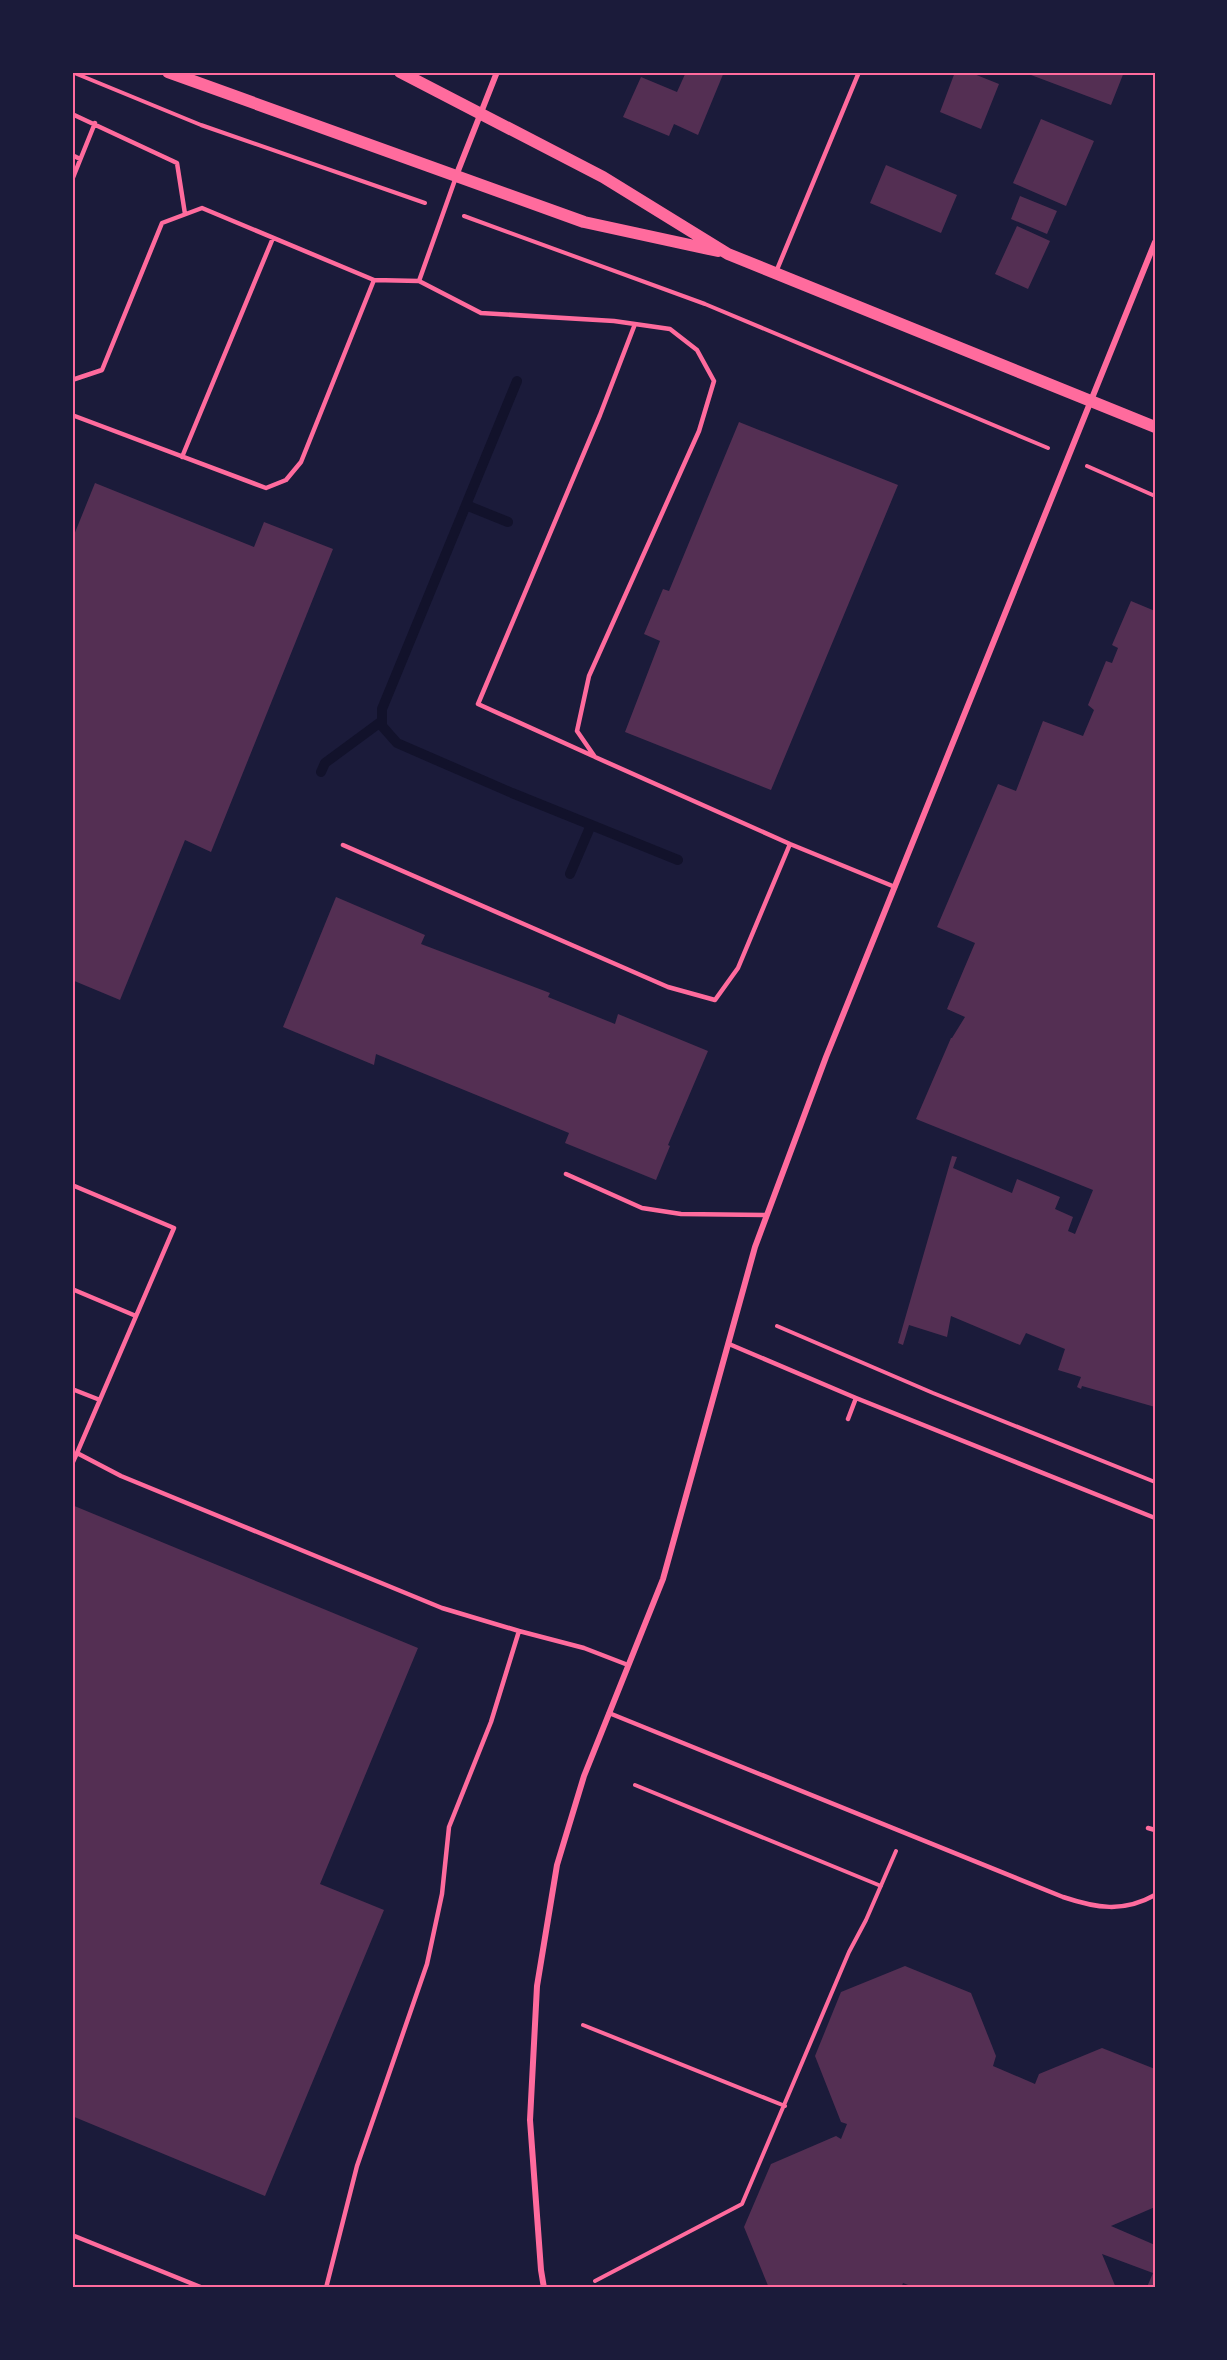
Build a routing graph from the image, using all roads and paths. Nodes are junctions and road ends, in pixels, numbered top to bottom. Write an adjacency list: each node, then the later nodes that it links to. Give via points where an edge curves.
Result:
1 (72, 72): 13 (path, via 201,125)
2 (168, 72): 11 (main road)
3 (400, 72): 6 (main road)
4 (497, 72): 6 (street)
5 (859, 72): 18 (lane)
6 (481, 113): 11 (street); 17 (main road, via 603,177)
7 (72, 114): 8 (lane)
8 (95, 123): 10 (lane); 14 (lane, via 177,163)
9 (72, 155): 10 (lane)
10 (80, 159): 12 (lane)
11 (456, 177): 13 (lane); 17 (main road, via 584,222)
12 (72, 180)
13 (444, 210): 20 (lane); 27 (path, via 715,308)
14 (185, 214): 15 (lane, via 202,208); 22 (lane, via 162,223 102,369)
15 (273, 238): 19 (lane); 26 (lane)
16 (1155, 242): 23 (street)
17 (728, 254): 18 (main road)
18 (775, 274): 23 (main road)
19 (374, 280): 20 (lane); 26 (lane, via 302,462 286,480 266,488)
20 (419, 281): 21 (lane, via 481,313)
21 (635, 324): 29 (lane, via 670,330 697,350 714,381 699,431 589,676 577,731); 29 (lane, via 600,416 477,704)
22 (72, 380)
23 (1091, 400): 25 (main road); 27 (street)
24 (72, 415): 26 (lane)
25 (1155, 427)
26 (182, 457)
27 (1068, 458): 28 (path); 32 (street)
28 (1155, 496)
29 (595, 757): 30 (lane)
30 (790, 844): 31 (lane, via 738,968 715,1000 668,987); 32 (lane)
31 (343, 845)
32 (895, 887): 35 (street)
33 (566, 1174): 35 (lane, via 642,1208 681,1214)
34 (72, 1185): 37 (lane, via 174,1228)
35 (767, 1215): 39 (street)
36 (72, 1289): 37 (lane)
37 (136, 1316): 42 (lane)
38 (777, 1326): 46 (path)
39 (729, 1344): 41 (lane); 49 (street, via 663,1579)
40 (72, 1389): 42 (lane)
41 (856, 1398): 43 (lane); 47 (lane)
42 (100, 1400): 44 (lane)
43 (848, 1419)
44 (77, 1453): 45 (lane); 48 (lane, via 121,1476 442,1608)
45 (72, 1464)
46 (1155, 1482)
47 (1155, 1518)
48 (519, 1631): 49 (lane, via 584,1648); 62 (lane, via 491,1722 449,1827 442,1894 427,1964 357,2166)
49 (628, 1665): 50 (street)
50 (609, 1713): 54 (lane); 63 (street, via 584,1776 558,1865 537,1986 530,2120)
51 (635, 1785): 55 (path)
52 (1148, 1828): 53 (lane)
53 (1155, 1830)
54 (907, 1834): 55 (path); 56 (lane, via 1092,1907 1125,1907)
55 (881, 1886): 58 (path)
56 (1154, 1898)
57 (583, 2025): 58 (path)
58 (785, 2106): 60 (path, via 742,2204)
59 (72, 2235): 61 (lane)
60 (595, 2281)
61 (203, 2288)
62 (326, 2288)
63 (544, 2288)

